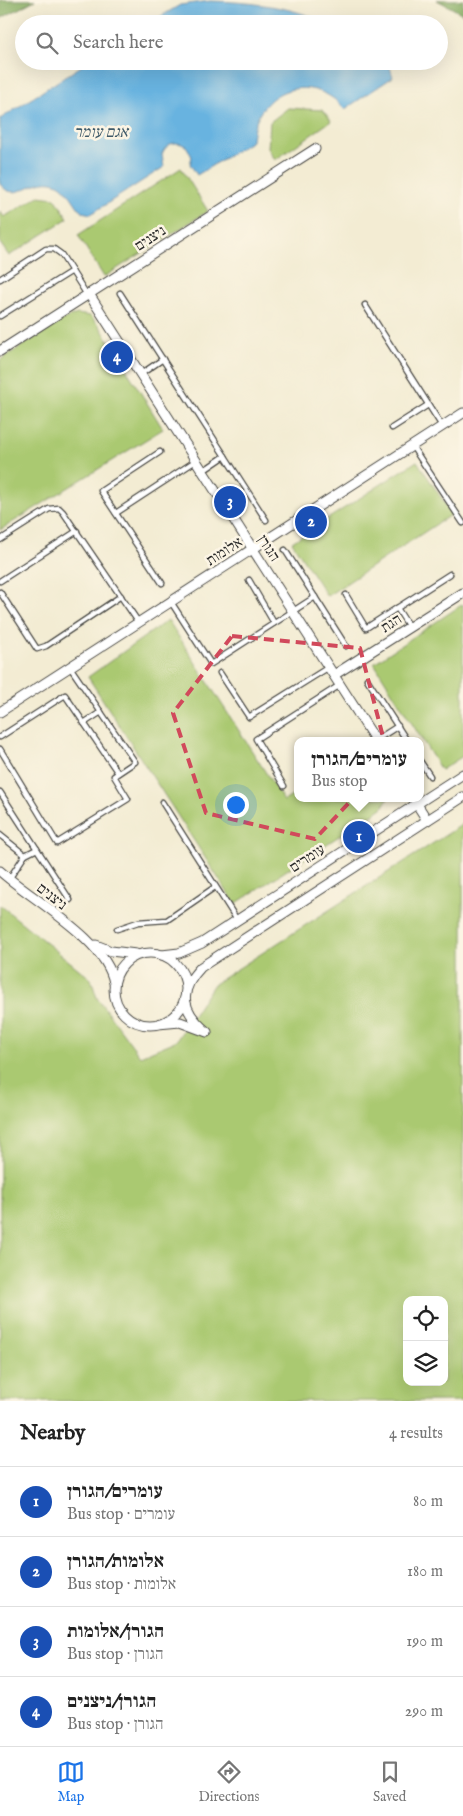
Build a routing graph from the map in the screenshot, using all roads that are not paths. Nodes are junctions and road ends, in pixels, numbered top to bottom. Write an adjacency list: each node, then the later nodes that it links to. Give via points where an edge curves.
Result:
1 (315, 149): 5 (street, ניצנים)
2 (72, 271): 3 (lane, via 61,254 50,248); 5 (lane); 7 (lane)
3 (0, 279)
4 (120, 293): 9 (lane)
5 (88, 294): 8 (street, ניצנים); 10 (street, הגורן)
6 (365, 305): 11 (lane)
7 (0, 316)
8 (0, 351)
9 (163, 360): 10 (lane); 17 (lane)
10 (141, 374): 18 (street, הגורן)
11 (428, 404): 13 (lane); 14 (lane)
12 (463, 413): 13 (street, אלומות)
13 (442, 426): 15 (street, אלומות)
14 (392, 428)
15 (412, 446): 22 (lane); 25 (street, אלומות)
16 (160, 452): 20 (lane, via 101,491)
17 (225, 456): 19 (lane); 21 (lane)
18 (196, 460): 19 (street, הגורן); 20 (lane)
19 (203, 471): 25 (street, הגורן)
20 (116, 513): 30 (lane)
21 (266, 520)
22 (463, 523)
23 (77, 531): 24 (lane, via 63,512 54,507); 29 (lane); 34 (lane)
24 (0, 540)
25 (253, 549): 36 (street, אלומות); 38 (street, הגורן)
26 (285, 550): 35 (lane)
27 (450, 574): 37 (lane)
28 (249, 580): 40 (lane)
29 (0, 581)
30 (162, 583)
31 (0, 592): 34 (lane, via 37,649)
32 (463, 593): 41 (street, הגת)
33 (346, 595): 37 (lane, via 366,628)
34 (121, 596): 39 (lane)
35 (315, 597): 38 (lane); 42 (lane)
36 (171, 602): 39 (street, אלומות); 40 (lane, via 211,664)
37 (397, 608): 41 (lane)
38 (293, 611): 40 (lane); 44 (street, הגורן)
39 (139, 623): 43 (street, אלומות)
40 (274, 623)
41 (409, 628): 44 (street, הגת)
42 (346, 646)
43 (70, 667): 48 (street, אלומות); 49 (lane)
44 (332, 671): 45 (lane, via 249,717); 47 (street, הגורן)
45 (220, 673)
46 (367, 679): 51 (lane)
47 (341, 685): 53 (street, הגורן); 61 (lane, via 256,739)
48 (0, 712)
49 (101, 712): 50 (lane); 58 (lane, via 135,762)
50 (84, 724): 52 (lane, via 65,695); 58 (lane)
51 (398, 726): 54 (lane); 55 (lane)
52 (0, 737)
53 (374, 737)
54 (382, 737)
55 (405, 737)
56 (0, 749): 58 (lane, via 57,842 128,799 114,776)
57 (424, 767): 60 (lane)
58 (118, 773)
59 (463, 774): 63 (street, עומרים)
60 (430, 776)
61 (284, 786)
62 (0, 792): 70 (lane)
63 (424, 796)
64 (463, 797): 68 (street)
65 (162, 802): 74 (lane)
66 (414, 802): 76 (street, עומרים)
67 (416, 802): 68 (street)
68 (427, 820): 82 (street, via 206,963 192,979)
69 (0, 835): 71 (lane)
70 (37, 849): 71 (lane); 75 (lane)
71 (26, 855): 73 (lane)
72 (0, 871): 73 (street, ניצנים)
73 (9, 879): 78 (street, ניצנים)
74 (216, 887): 76 (lane); 77 (lane, via 167,920 138,922)
75 (70, 900)
76 (237, 920): 80 (street, עומרים, via 190,949)
77 (117, 929)
78 (89, 941): 79 (street, ניצנים, via 111,951); 81 (street, ניצנים, via 108,963)
79 (141, 954): 80 (street); 81 (street, via 124,964)
80 (162, 955): 82 (street, via 179,968 185,980)
81 (114, 983): 83 (street, via 116,1004 125,1015 137,1023)
82 (185, 994): 83 (street, via 176,1014); 83 (street, via 190,1014 206,1032 174,1021)
83 (158, 1024)

